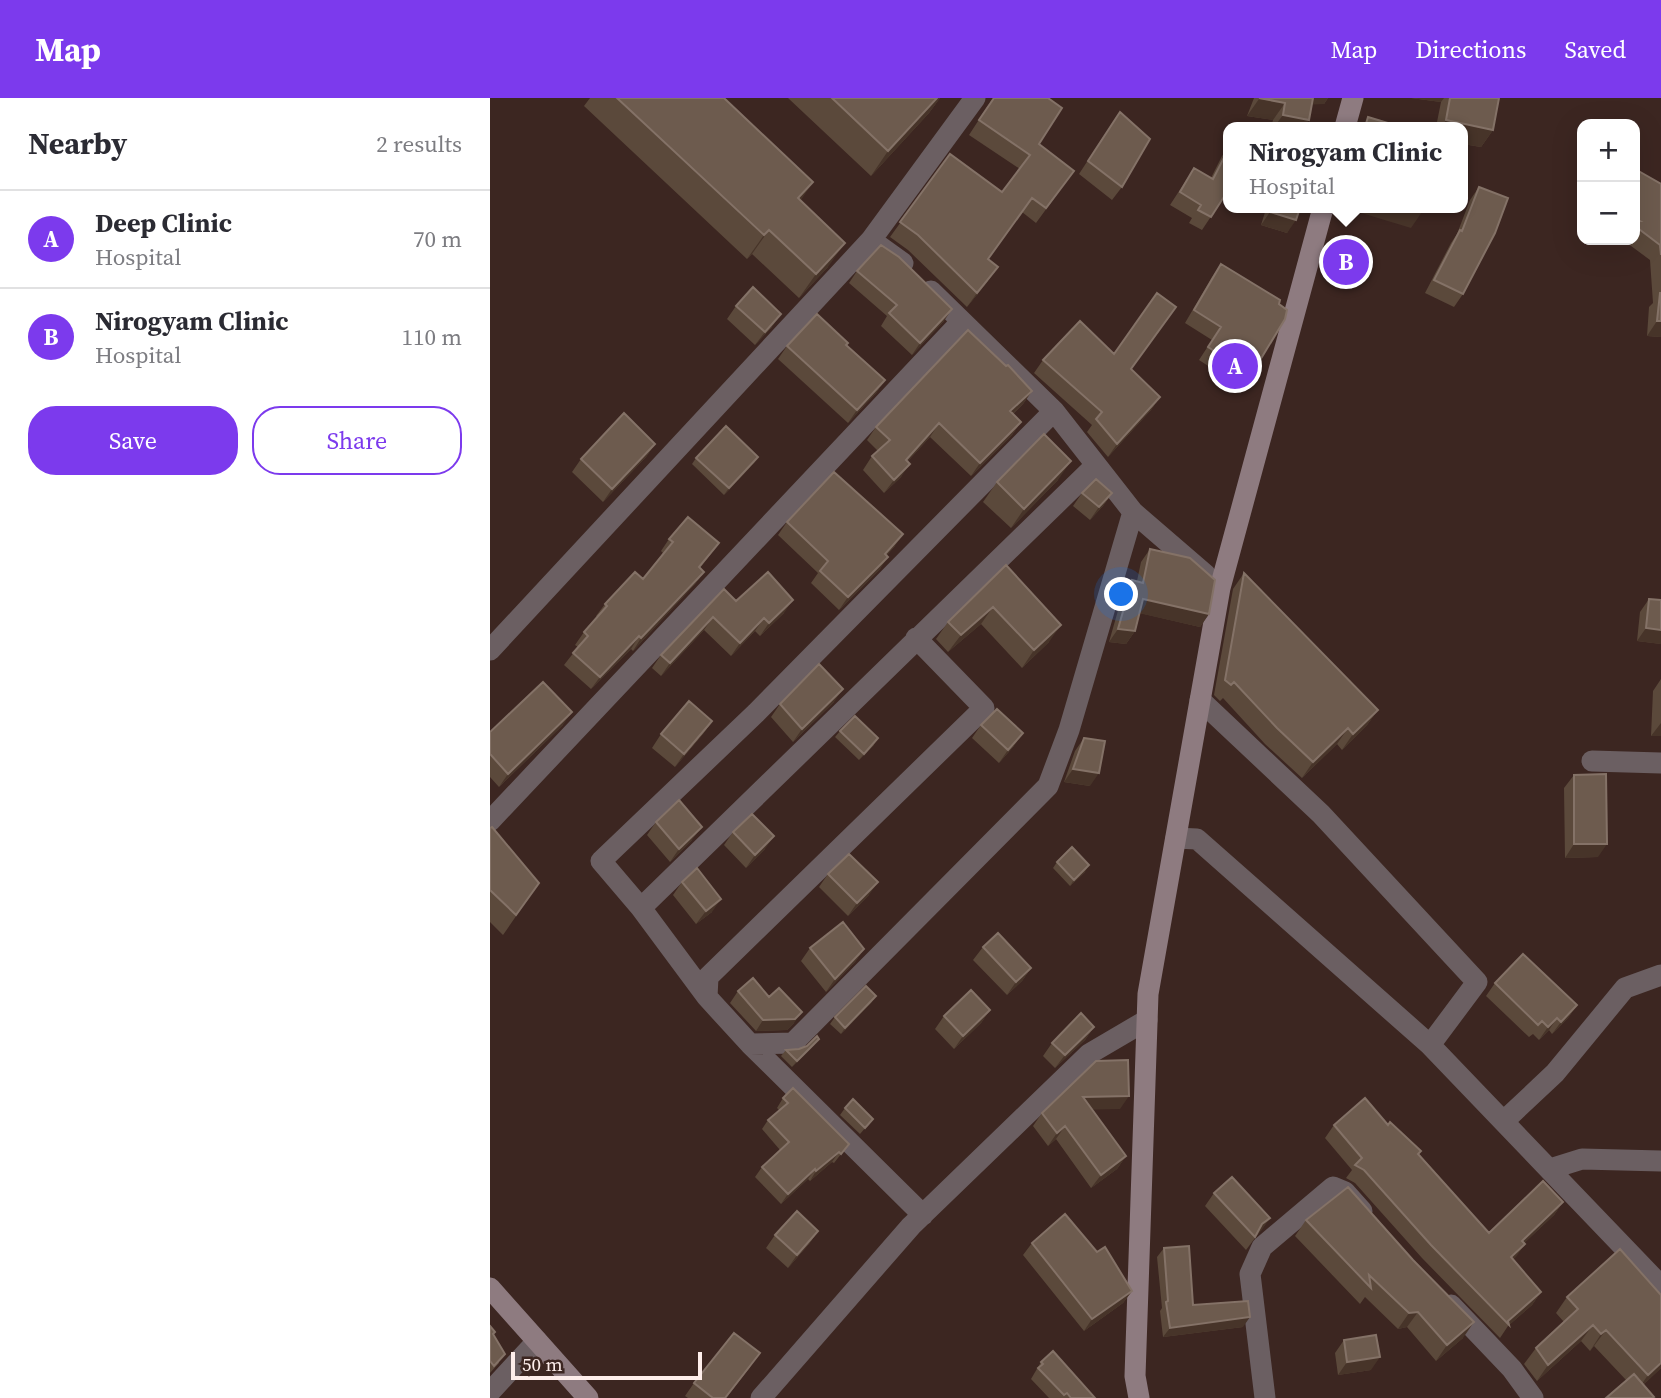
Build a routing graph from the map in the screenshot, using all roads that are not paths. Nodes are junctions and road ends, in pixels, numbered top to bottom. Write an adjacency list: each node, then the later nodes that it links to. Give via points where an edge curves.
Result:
1 (975, 98): 5 (street)
2 (1353, 98): 3 (street)
3 (1346, 122)
4 (1322, 213): 10 (street)
5 (871, 240): 6 (street, via 899,259); 12 (street)
6 (961, 322): 7 (street); 16 (street)
7 (1054, 411): 8 (street); 18 (street, via 756,713 601,861)
8 (1097, 465): 9 (street); 11 (street)
9 (1133, 512): 10 (street); 22 (street, via 1048,786 793,1042)
10 (1220, 588): 13 (street)
11 (916, 638): 18 (street); 20 (street, via 984,708 708,977)
12 (490, 650)
13 (1200, 700): 17 (street); 23 (street, via 1321,814 1477,982)
14 (1591, 761): 15 (street)
15 (1661, 764)
16 (490, 821)
17 (1176, 838): 21 (street); 23 (street, via 1197,839)
18 (641, 908): 20 (street)
19 (1661, 975): 24 (street, via 1625,988 1555,1073)
20 (707, 997): 22 (street)
21 (1147, 1020): 27 (street, via 1089,1054); 36 (street, via 1135,1376)
22 (750, 1044): 27 (street)
23 (1430, 1045): 24 (street)
24 (1504, 1121): 26 (street)
25 (1661, 1161): 26 (street, via 1582,1159)
26 (1550, 1169): 29 (street)
27 (923, 1215): 35 (street)
28 (1378, 1229): 37 (street, via 1345,1192 1333,1187 1262,1247 1250,1274)
29 (1661, 1286)
30 (490, 1288): 32 (street)
31 (1440, 1293): 38 (street, via 1512,1368)
32 (537, 1341): 33 (street); 34 (street)
33 (490, 1392)
34 (588, 1398)
35 (761, 1398)
36 (1139, 1398)
37 (1265, 1398)
38 (1533, 1398)

